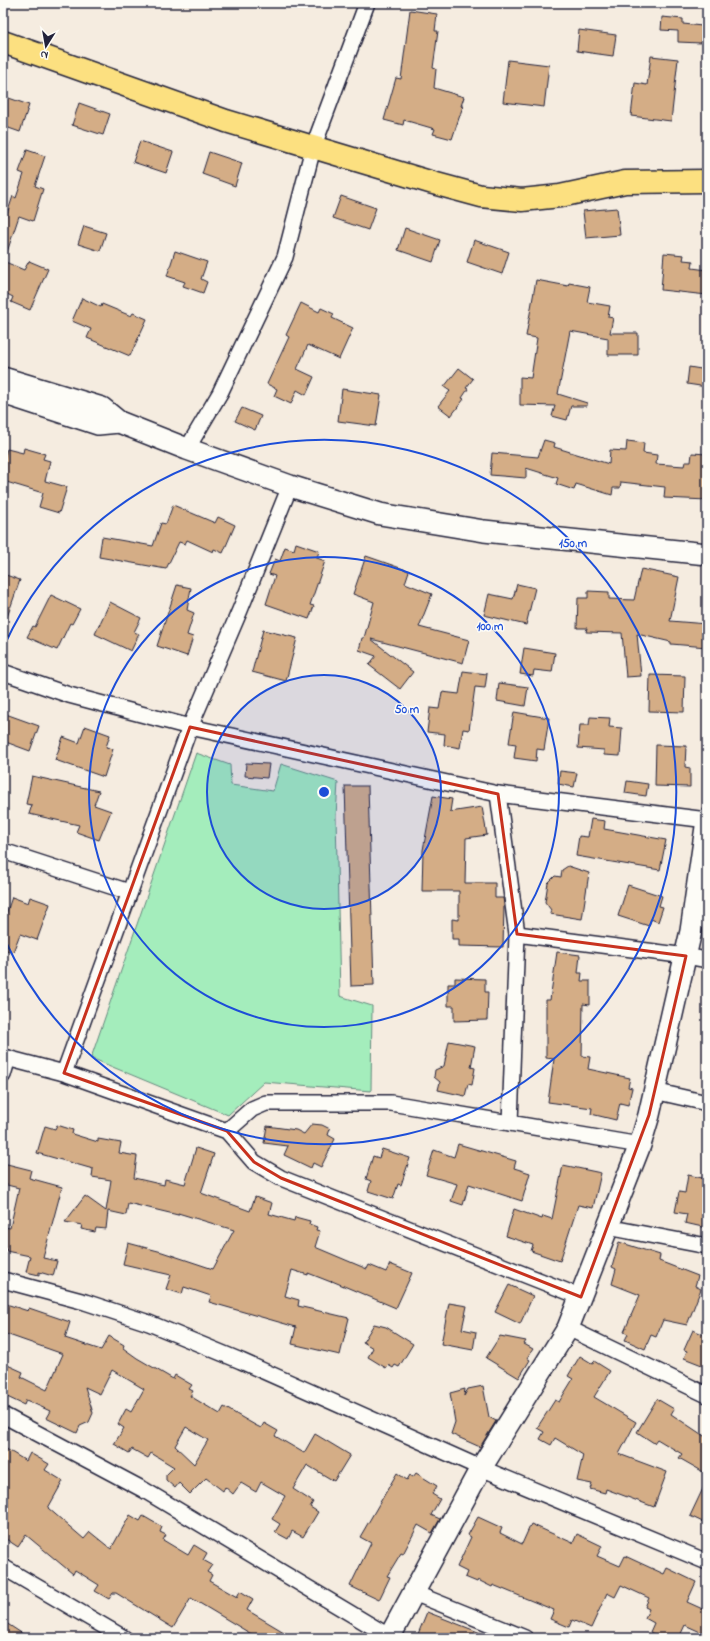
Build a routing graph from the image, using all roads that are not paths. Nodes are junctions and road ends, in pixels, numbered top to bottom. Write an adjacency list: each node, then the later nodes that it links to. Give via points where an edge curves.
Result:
1 (366, 3): 3 (street)
2 (3, 42): 3 (highway, via 226,121)
3 (313, 148): 4 (highway, via 474,194 522,200 560,196 625,182); 7 (street, via 285,257 220,393)
4 (707, 182)
5 (3, 378): 6 (street)
6 (17, 392): 7 (street, via 102,408 119,422)
7 (187, 449): 8 (street)
8 (290, 486): 9 (street, via 380,514 470,528); 11 (street)
9 (707, 554)
10 (3, 672): 11 (street, via 69,695)
11 (190, 727): 12 (street); 15 (street)
12 (498, 794): 13 (street); 16 (street)
13 (707, 820): 17 (street)
14 (3, 851): 15 (street)
15 (128, 892): 20 (street)
16 (517, 934): 17 (street); 24 (street)
17 (686, 956): 18 (street); 22 (street)
18 (707, 960)
19 (6, 1058): 20 (street); 21 (street)
20 (64, 1073): 25 (street)
21 (3, 1075)
22 (654, 1091): 23 (street); 26 (street, via 650,1115)
23 (707, 1102)
24 (510, 1123): 25 (street, via 391,1103 266,1103 252,1109); 26 (street)
25 (228, 1131): 30 (street, via 254,1162 282,1178)
26 (640, 1145): 27 (street)
27 (607, 1227): 28 (street); 30 (street)
28 (707, 1246)
29 (3, 1280): 34 (street, via 85,1302 149,1323)
30 (581, 1297): 31 (street)
31 (568, 1328): 32 (street); 34 (street)
32 (707, 1395)
33 (3, 1415): 38 (street, via 144,1490)
34 (481, 1468): 35 (street); 37 (street)
35 (707, 1562)
36 (3, 1567): 39 (street)
37 (414, 1593): 38 (street); 40 (street)
38 (389, 1637)
39 (124, 1638)
40 (525, 1638)

